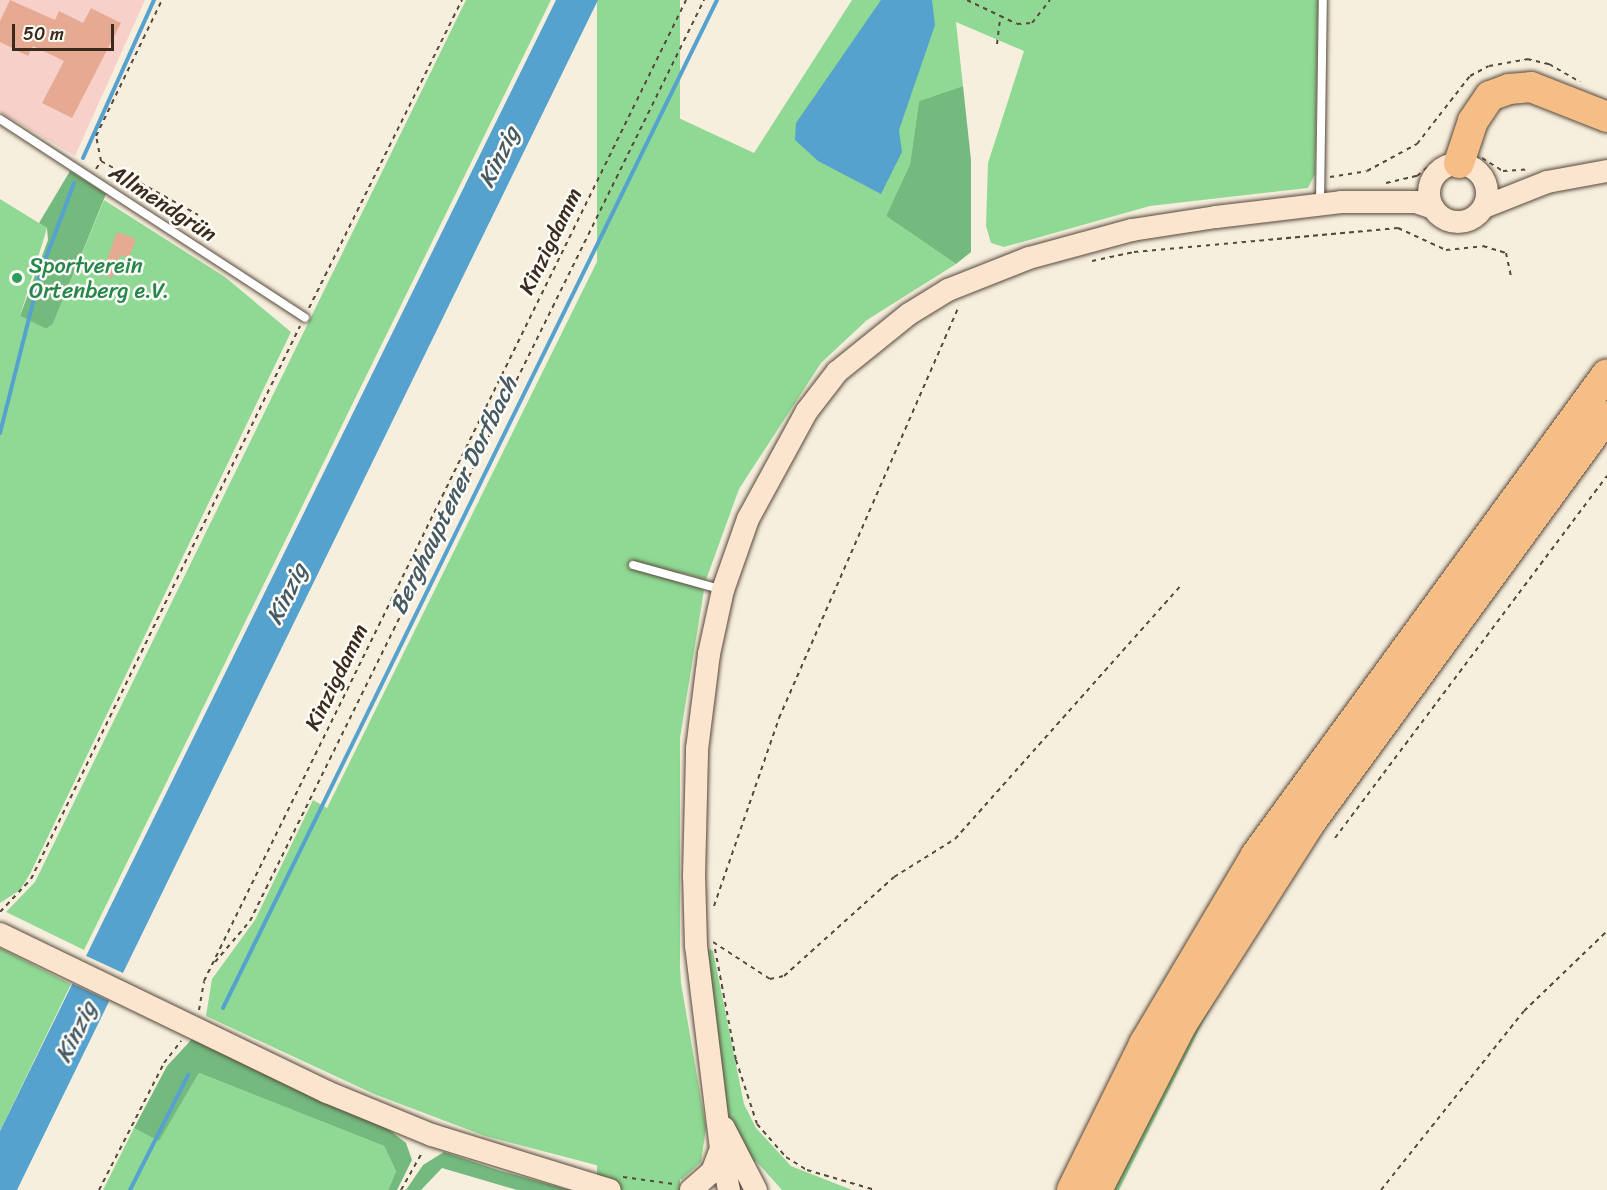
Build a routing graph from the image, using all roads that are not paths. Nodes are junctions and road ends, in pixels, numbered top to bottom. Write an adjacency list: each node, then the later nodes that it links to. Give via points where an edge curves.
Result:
1 (1323, 0): 9 (lane)
2 (1607, 117): 4 (highway, via 1531,87 1509,89 1490,96 1473,121)
3 (0, 119): 12 (lane, Allmendgrün)
4 (1462, 161): 6 (street, via 1496,182); 7 (street, via 1443,167); 10 (street, via 1487,191)
5 (1607, 171): 6 (street)
6 (1541, 175): 10 (street)
7 (1432, 179): 8 (street); 11 (street)
8 (1378, 193): 9 (street); 11 (street)
9 (1320, 204): 16 (street, via 1132,230 1029,258 962,296 909,314 837,372 764,483)
10 (1484, 207): 11 (street, via 1458,222)
11 (1433, 208)
12 (305, 318)
13 (1607, 374): 24 (highway, via 1256,855 1144,1044)
14 (1607, 416): 25 (highway, via 1310,823 1182,1024)
15 (633, 565): 16 (lane)
16 (723, 590): 18 (street, via 697,749 696,939)
17 (0, 934): 20 (street, via 192,1022 327,1092 432,1135)
18 (718, 1115): 19 (street); 23 (street)
19 (721, 1149): 21 (street, via 712,1172); 22 (street)
20 (615, 1183)
21 (686, 1186)
22 (729, 1190)
23 (756, 1190)
24 (1072, 1190)
25 (1097, 1190)

